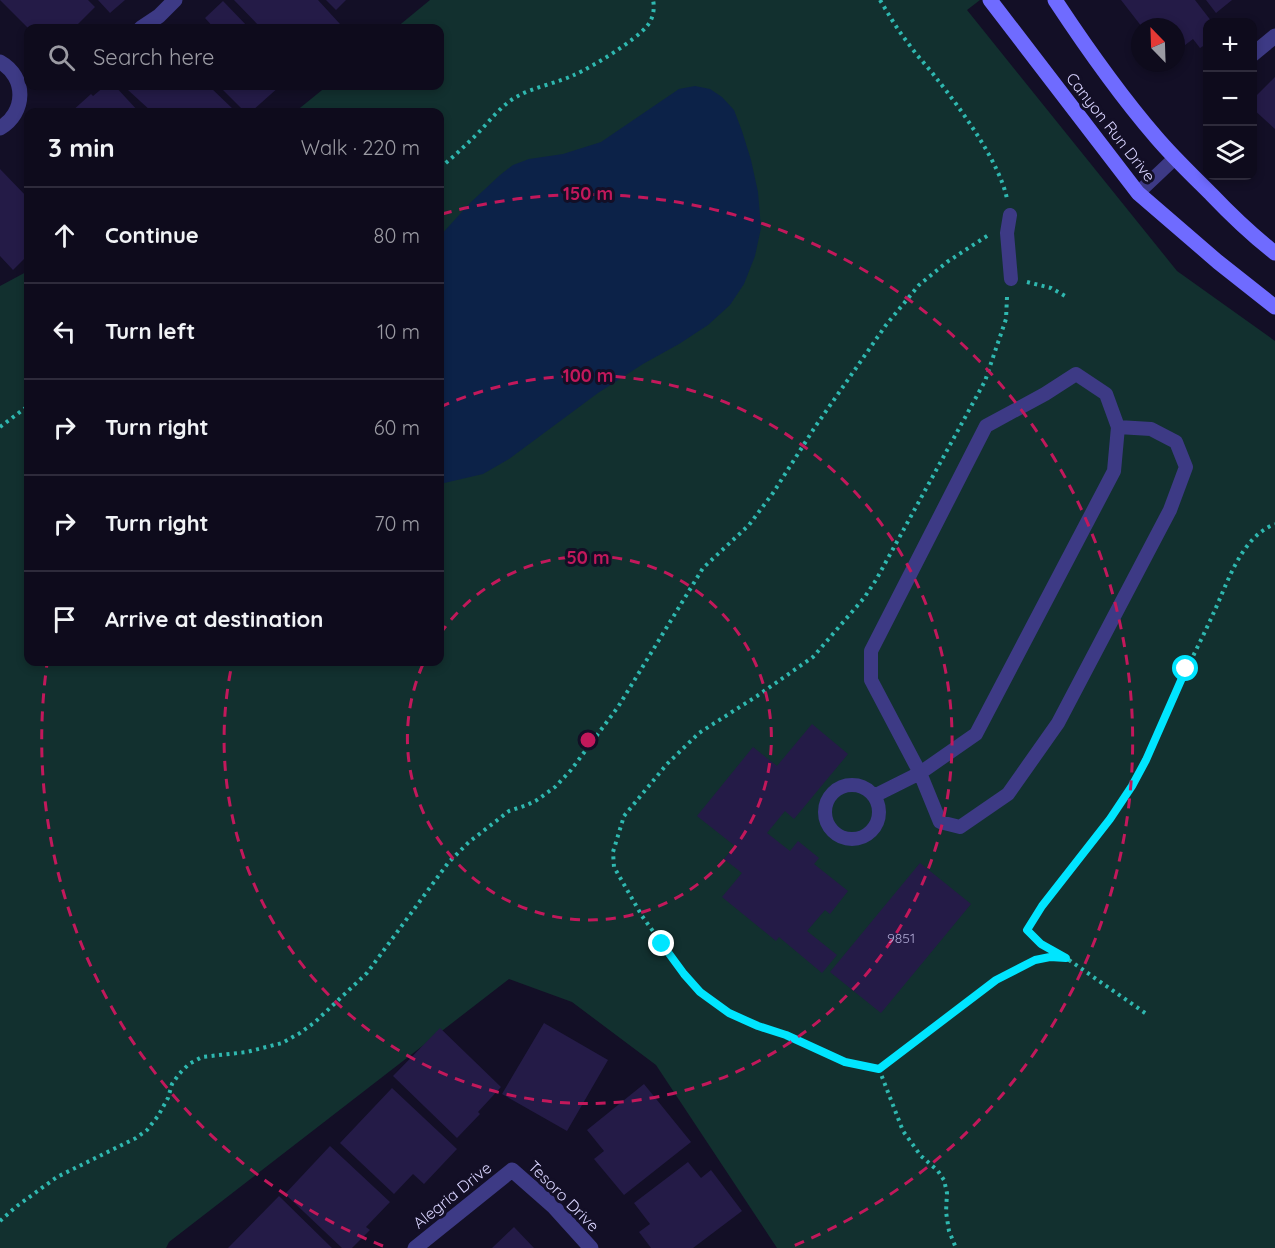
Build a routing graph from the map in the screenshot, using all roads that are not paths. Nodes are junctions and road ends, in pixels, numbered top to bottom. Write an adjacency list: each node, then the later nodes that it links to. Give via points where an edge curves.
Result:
1 (175, 0): 4 (street)
2 (990, 0): 12 (street, Canyon Run Drive)
3 (1055, 0): 11 (street, Canyon Run Drive, via 1124,98)
4 (147, 24)
5 (1275, 36): 6 (street)
6 (1257, 51)
7 (0, 62): 8 (street)
8 (24, 86)
9 (24, 90): 10 (street, via 18,110)
10 (0, 128)
11 (1175, 158): 12 (lane); 14 (street, Canyon Run Drive)
12 (1138, 193): 16 (street, Canyon Run Drive)
13 (1010, 215): 15 (lane, via 1007,233)
14 (1275, 254)
15 (1011, 279)
16 (1275, 307)
17 (1118, 427): 18 (lane, via 1114,471 976,734); 18 (lane, via 1106,394 1076,374 986,426 871,651 871,680); 18 (lane, via 1151,429 1176,442 1186,467 1170,510 1058,723 1008,794 960,827 940,822)
18 (920, 773): 19 (lane)
19 (874, 796)
20 (512, 1170): 21 (street, Alegria Drive); 22 (street, Tesoro Drive, via 553,1206)
21 (415, 1248)
22 (591, 1248)

